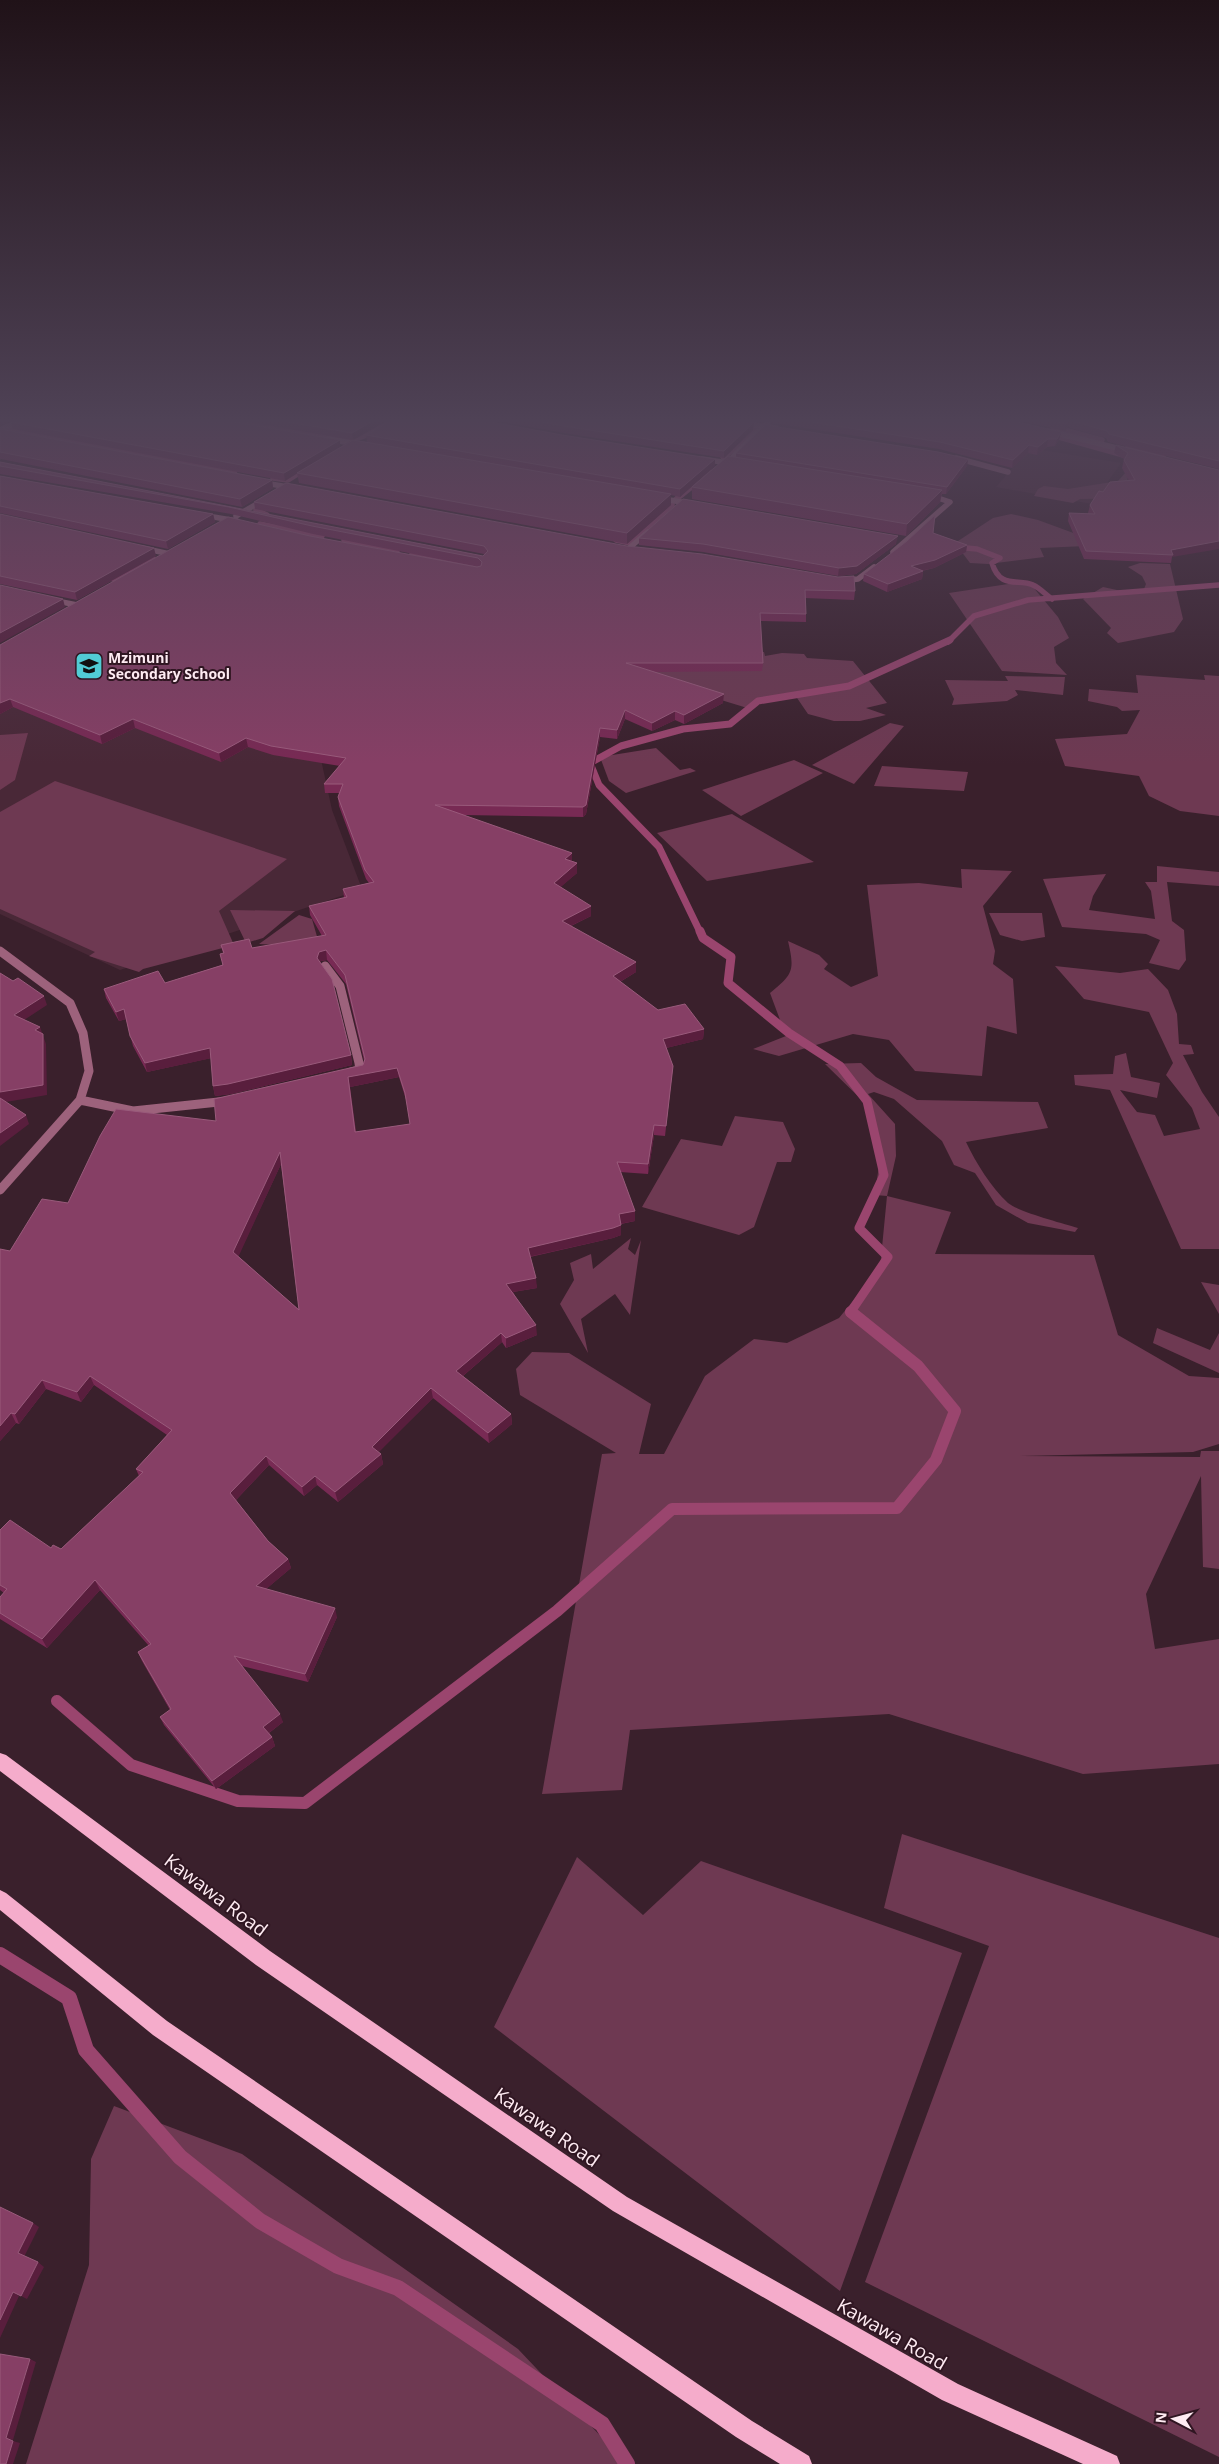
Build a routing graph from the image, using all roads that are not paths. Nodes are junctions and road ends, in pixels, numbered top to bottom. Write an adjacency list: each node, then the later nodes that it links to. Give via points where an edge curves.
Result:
1 (646, 534): 7 (street)
2 (914, 534): 4 (street)
3 (897, 540): 4 (street)
4 (906, 541): 11 (street)
5 (132, 546): 10 (street)
6 (618, 548): 7 (street)
7 (628, 549): 9 (street)
8 (178, 550): 10 (street)
9 (637, 550)
10 (170, 554): 12 (street)
11 (888, 556)
12 (162, 559)
13 (881, 562): 14 (street, via 858,579)
14 (838, 581)
15 (47, 599): 17 (street)
16 (86, 601): 17 (street)
17 (77, 605): 18 (street)
18 (70, 610)
19 (0, 951): 23 (street, via 70,1003 88,1051 90,1072)
20 (325, 966): 21 (street, via 340,986 359,1063 360,1070)
21 (344, 1074)
22 (241, 1098): 23 (street, via 196,1106 134,1111)
23 (80, 1100): 24 (street)
24 (0, 1190)
25 (0, 1761): 28 (main road, Kawawa Road, via 263,1958 620,2204 950,2392)
26 (0, 1899): 27 (main road, via 160,2028 744,2429)
27 (800, 2464)
28 (1108, 2464)

